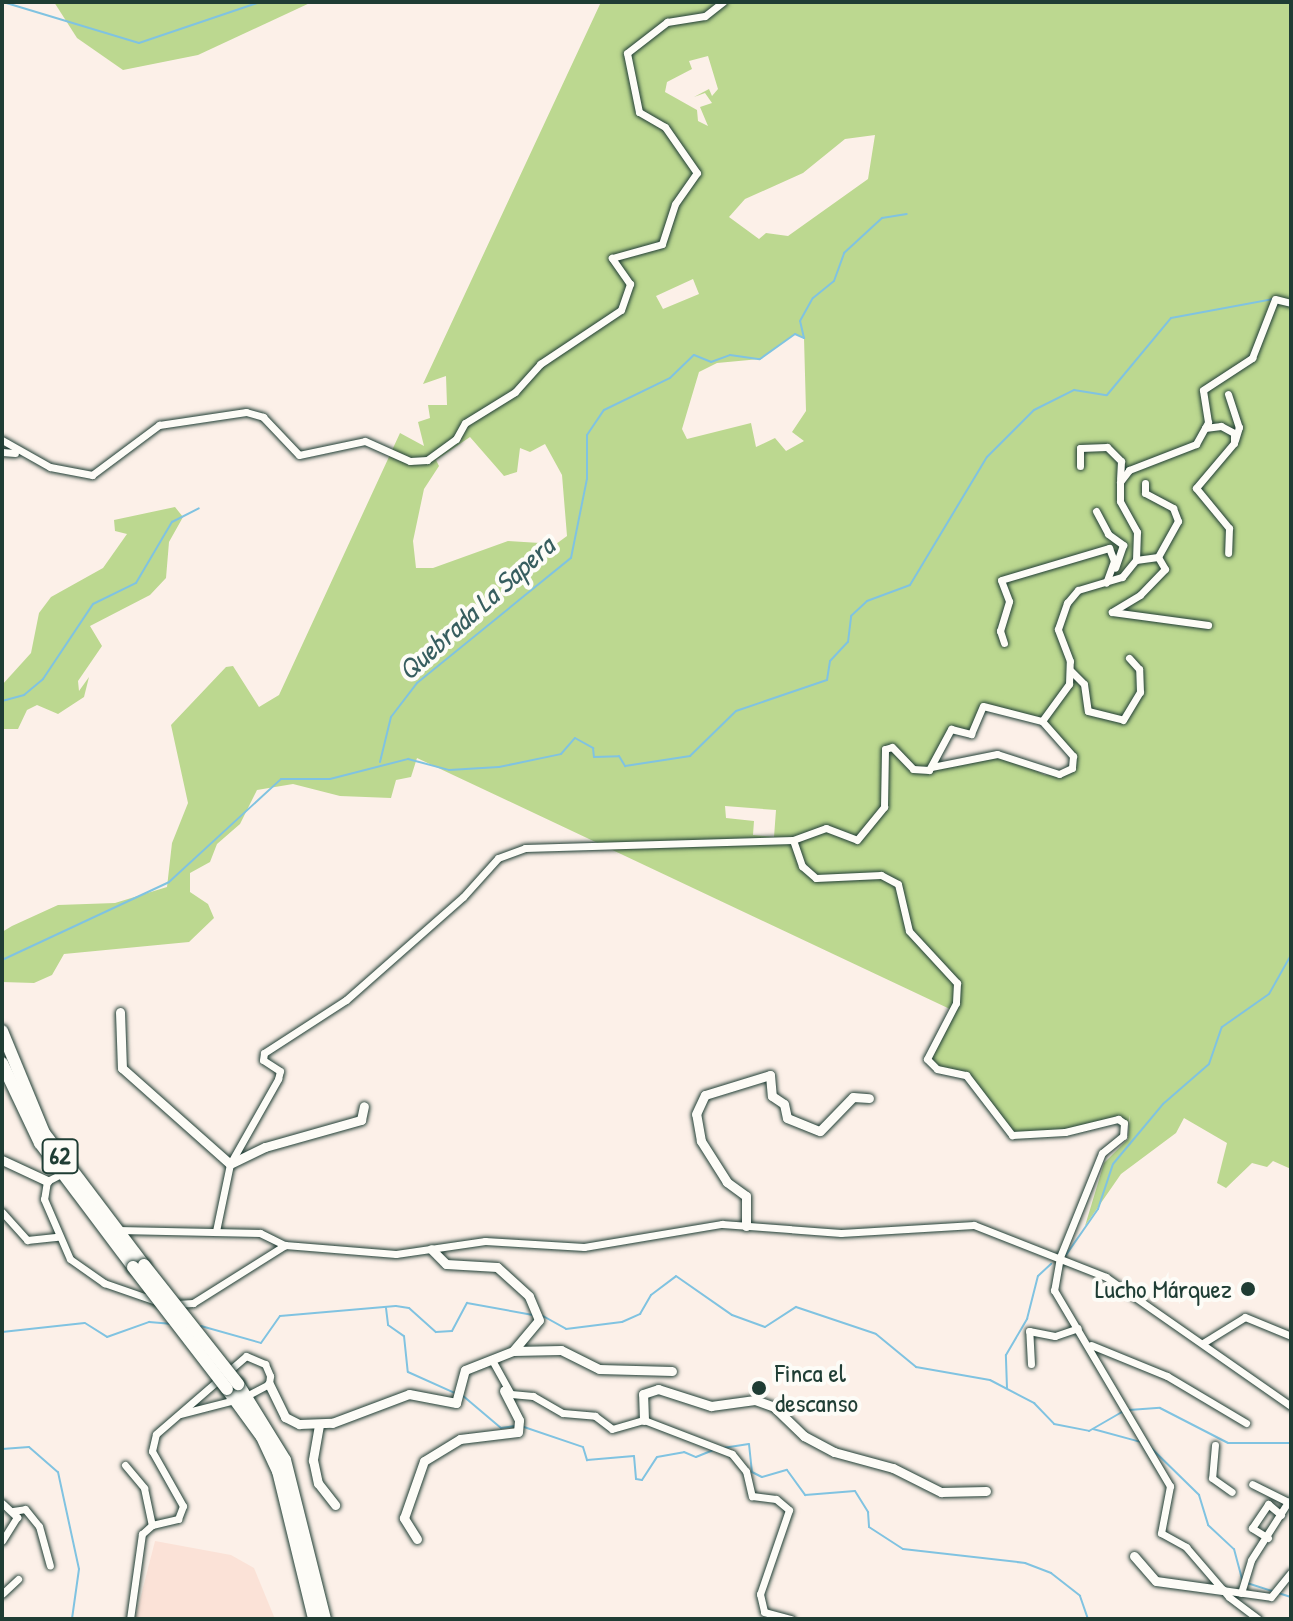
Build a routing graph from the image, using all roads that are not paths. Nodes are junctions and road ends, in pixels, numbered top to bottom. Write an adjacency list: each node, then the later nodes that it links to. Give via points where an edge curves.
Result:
1 (723, 2): 8 (street, via 705,16 667,22 626,56 639,112 665,127 697,173 675,204 666,240 642,254 612,258 630,284 617,315 465,423 440,453 410,461 365,441 299,455 263,417 223,412 159,425 92,475 67,473)
2 (1291, 303): 4 (street, via 1275,299 1252,358 1203,390)
3 (1228, 394): 6 (street, via 1239,427)
4 (1205, 428): 6 (street, via 1229,428); 10 (street, via 1182,454 1129,470)
5 (2, 440): 8 (street)
6 (1234, 443): 13 (street, via 1196,488 1229,528)
7 (2, 452): 8 (street)
8 (15, 453)
9 (1080, 466): 10 (street, via 1080,448 1107,447 1121,461)
10 (1120, 482): 15 (street, via 1120,501 1137,532)
11 (1145, 483): 14 (street, via 1145,493 1173,508 1178,521)
12 (1096, 511): 16 (street, via 1108,534 1123,545)
13 (1228, 553)
14 (1158, 557): 15 (street); 17 (street, via 1165,569 1159,580 1112,612)
15 (1136, 560): 16 (street)
16 (1106, 583): 18 (street, via 1114,561 1109,548 1001,580 1009,601 1000,631); 20 (street, via 1078,590 1067,603 1058,629)
17 (1208, 625)
18 (1004, 643)
19 (1129, 658): 20 (street, via 1139,669 1140,692 1123,720 1088,711 1084,684)
20 (1071, 671): 21 (street, via 1069,684)
21 (1042, 721): 22 (street, via 983,706 971,734 956,728 948,733); 22 (street, via 1073,756 1066,773 1045,775 997,754)
22 (932, 767): 23 (street, via 913,769 888,745 884,807 866,833 851,841 826,828)
23 (793, 840): 30 (street, via 506,853 346,1000 264,1053 263,1060 280,1071 278,1079); 40 (street, via 802,866 816,878 881,875 898,884 909,931 957,983 956,1003 927,1059 937,1069 966,1075 1012,1135 1065,1132 1118,1119 1124,1123 1123,1136 1102,1153)
24 (120, 1012): 30 (street, via 118,1054 125,1073)
25 (2, 1031): 35 (highway, 62, via 44,1133)
26 (2, 1063): 31 (highway, 62, via 29,1126)
27 (869, 1098): 34 (street, via 853,1097 820,1131 787,1118 784,1104 772,1096 770,1075 705,1095 696,1114 701,1141 727,1182 746,1196)
28 (364, 1106): 30 (street, via 361,1120 265,1147)
29 (2, 1160): 32 (street)
30 (230, 1164): 36 (street)
31 (61, 1174): 32 (street); 41 (highway, 62)
32 (47, 1181): 37 (street, via 44,1199)
33 (2, 1212): 37 (street, via 27,1240)
34 (746, 1226): 39 (street, via 722,1224 584,1247 485,1241); 40 (street, via 841,1233 974,1225 1034,1253)
35 (118, 1230): 36 (street); 41 (highway, 62)
36 (216, 1231): 38 (street, via 260,1233)
37 (58, 1237): 38 (street, via 83,1270 128,1293 172,1304 193,1303)
38 (285, 1245): 39 (street, via 396,1254)
39 (431, 1249): 46 (street, via 446,1264 497,1267 529,1296 539,1320)
40 (1060, 1257): 42 (street, via 1054,1290); 44 (street, via 1106,1277)
41 (138, 1266): 52 (highway, 62, bridge)
42 (1078, 1328): 45 (street); 48 (street, via 1055,1336 1029,1331)
43 (1291, 1336): 44 (street, via 1245,1317)
44 (1203, 1343): 53 (street)
45 (1088, 1344): 56 (street, via 1167,1376); 75 (street, via 1170,1486 1161,1533 1186,1547)
46 (513, 1351): 47 (street); 49 (street, via 561,1350 599,1369)
47 (492, 1360): 51 (street); 57 (street, via 465,1370 456,1403 409,1394)
48 (1031, 1364)
49 (672, 1371)
50 (269, 1384): 52 (street); 54 (street, via 265,1364 236,1359); 57 (street, via 285,1417)
51 (504, 1391): 55 (street, via 533,1396 563,1413 595,1416 612,1429); 69 (street, via 519,1420 518,1432 460,1439 424,1461 404,1518)
52 (241, 1398): 54 (street); 79 (highway, 62, via 278,1471); 80 (highway, 62, via 285,1460)
53 (1291, 1406)
54 (180, 1414): 67 (street, via 156,1434 152,1451 183,1506 178,1519)
55 (644, 1420): 61 (street, via 643,1394 658,1389 711,1406 755,1400 774,1407 804,1436 834,1452 893,1468 941,1492); 81 (street, via 732,1454 746,1471 752,1496 776,1499 789,1510 760,1594 764,1612)
56 (1246, 1423)
57 (319, 1425): 64 (street, via 313,1460 318,1483)
58 (1215, 1445): 62 (street, via 1212,1478)
59 (125, 1465): 67 (street, via 144,1488)
60 (1252, 1484): 66 (street, via 1288,1501)
61 (986, 1491)
62 (1232, 1492)
63 (2, 1503): 65 (street)
64 (335, 1505)
65 (13, 1511): 70 (street, via 16,1522); 72 (street, via 25,1509 39,1526)
66 (1281, 1515): 68 (street); 68 (street, via 1268,1504 1252,1528)
67 (152, 1525): 78 (street, via 135,1554)
68 (1268, 1538): 76 (street)
69 (417, 1539)
70 (2, 1541)
71 (1134, 1556): 75 (street, via 1156,1581)
72 (50, 1566)
73 (1291, 1572): 76 (street, via 1278,1590)
74 (18, 1579): 77 (street)
75 (1222, 1590): 76 (street); 82 (street)
76 (1242, 1591)
77 (2, 1594)
78 (130, 1619)
79 (314, 1619)
80 (325, 1619)
81 (791, 1619)
82 (1258, 1619)

